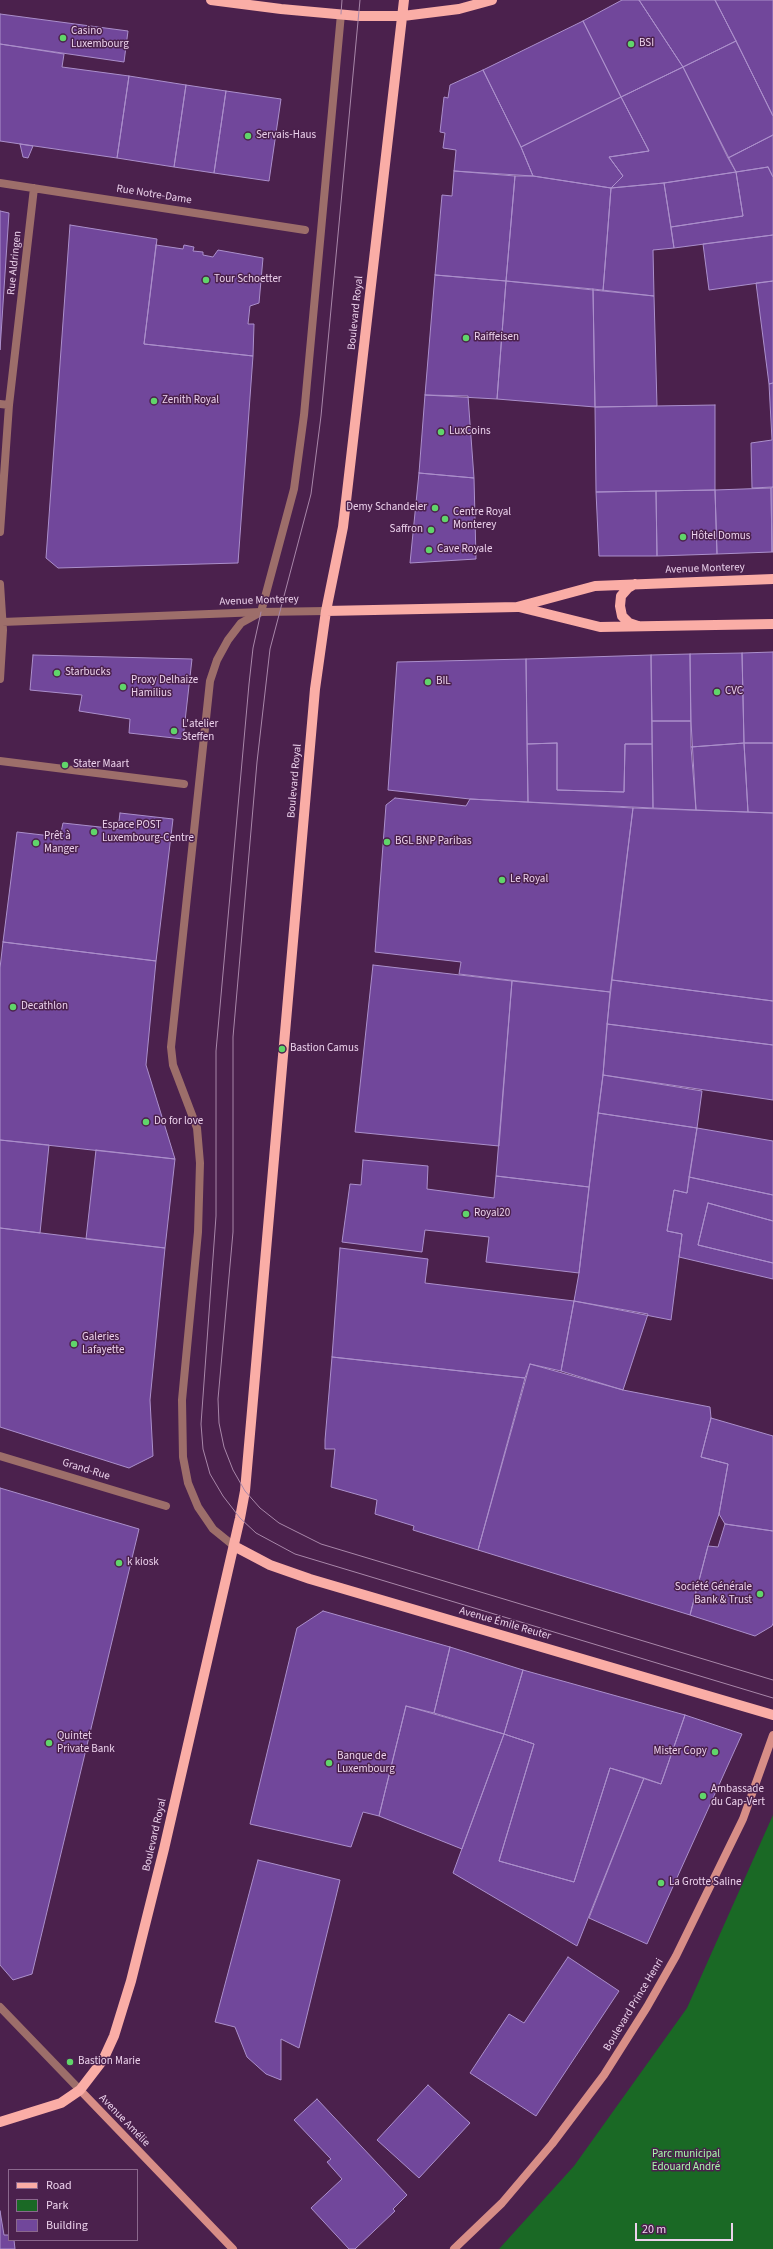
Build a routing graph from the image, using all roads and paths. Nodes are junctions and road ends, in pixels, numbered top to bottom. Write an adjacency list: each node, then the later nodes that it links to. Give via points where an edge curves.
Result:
1 (211, 0): 4 (main road)
2 (404, 0): 5 (main road, Boulevard Royal)
3 (492, 0): 5 (main road, via 459,9)
4 (341, 14): 5 (main road); 17 (street, via 304,415 294,489)
5 (403, 16): 16 (main road, Boulevard Royal, via 343,527)
6 (0, 183): 7 (street, Rue Notre-Dame)
7 (34, 188): 8 (street, Rue Notre-Dame); 10 (street, Rue Aldringen)
8 (305, 230)
9 (0, 404): 10 (street)
10 (9, 404): 11 (street, Rue Aldringen)
11 (0, 532)
12 (773, 579): 13 (main road, Avenue Monterey)
13 (637, 583): 15 (main road, Avenue Monterey, via 595,586); 19 (main road, via 625,592 620,606 622,616 629,623)
14 (0, 584): 20 (street)
15 (517, 607): 16 (main road, Avenue Monterey); 19 (main road, Avenue Monterey, via 600,627)
16 (326, 611): 17 (street, Avenue Monterey); 26 (main road, Boulevard Royal, via 315,689 245,1491)
17 (261, 612): 20 (street, Avenue Monterey); 26 (street, via 241,623 228,640 217,660 210,681 171,1047 174,1065 197,1128 200,1163 198,1232 182,1400 183,1457 188,1483 198,1507 213,1529)
18 (773, 624): 19 (main road, Avenue Monterey)
19 (639, 627)
20 (2, 628): 21 (street)
21 (0, 679)
22 (0, 761): 23 (street)
23 (184, 784)
24 (0, 1456): 25 (street, Grand-Rue)
25 (166, 1506)
26 (234, 1546): 27 (main road, Avenue Émile Reuter, via 270,1565 310,1579); 30 (main road, Boulevard Royal, via 131,1981 114,2036 103,2060)
27 (773, 1715)
28 (773, 1735): 33 (main road, Boulevard Prince Henri, via 743,1819 676,1956 647,2007 604,2075 552,2144 502,2203)
29 (0, 2007): 30 (street, Avenue Amélie)
30 (80, 2090): 31 (main road, Boulevard Royal, via 61,2103); 32 (main road, Avenue Amélie)
31 (0, 2122)
32 (233, 2249)
33 (454, 2249)

